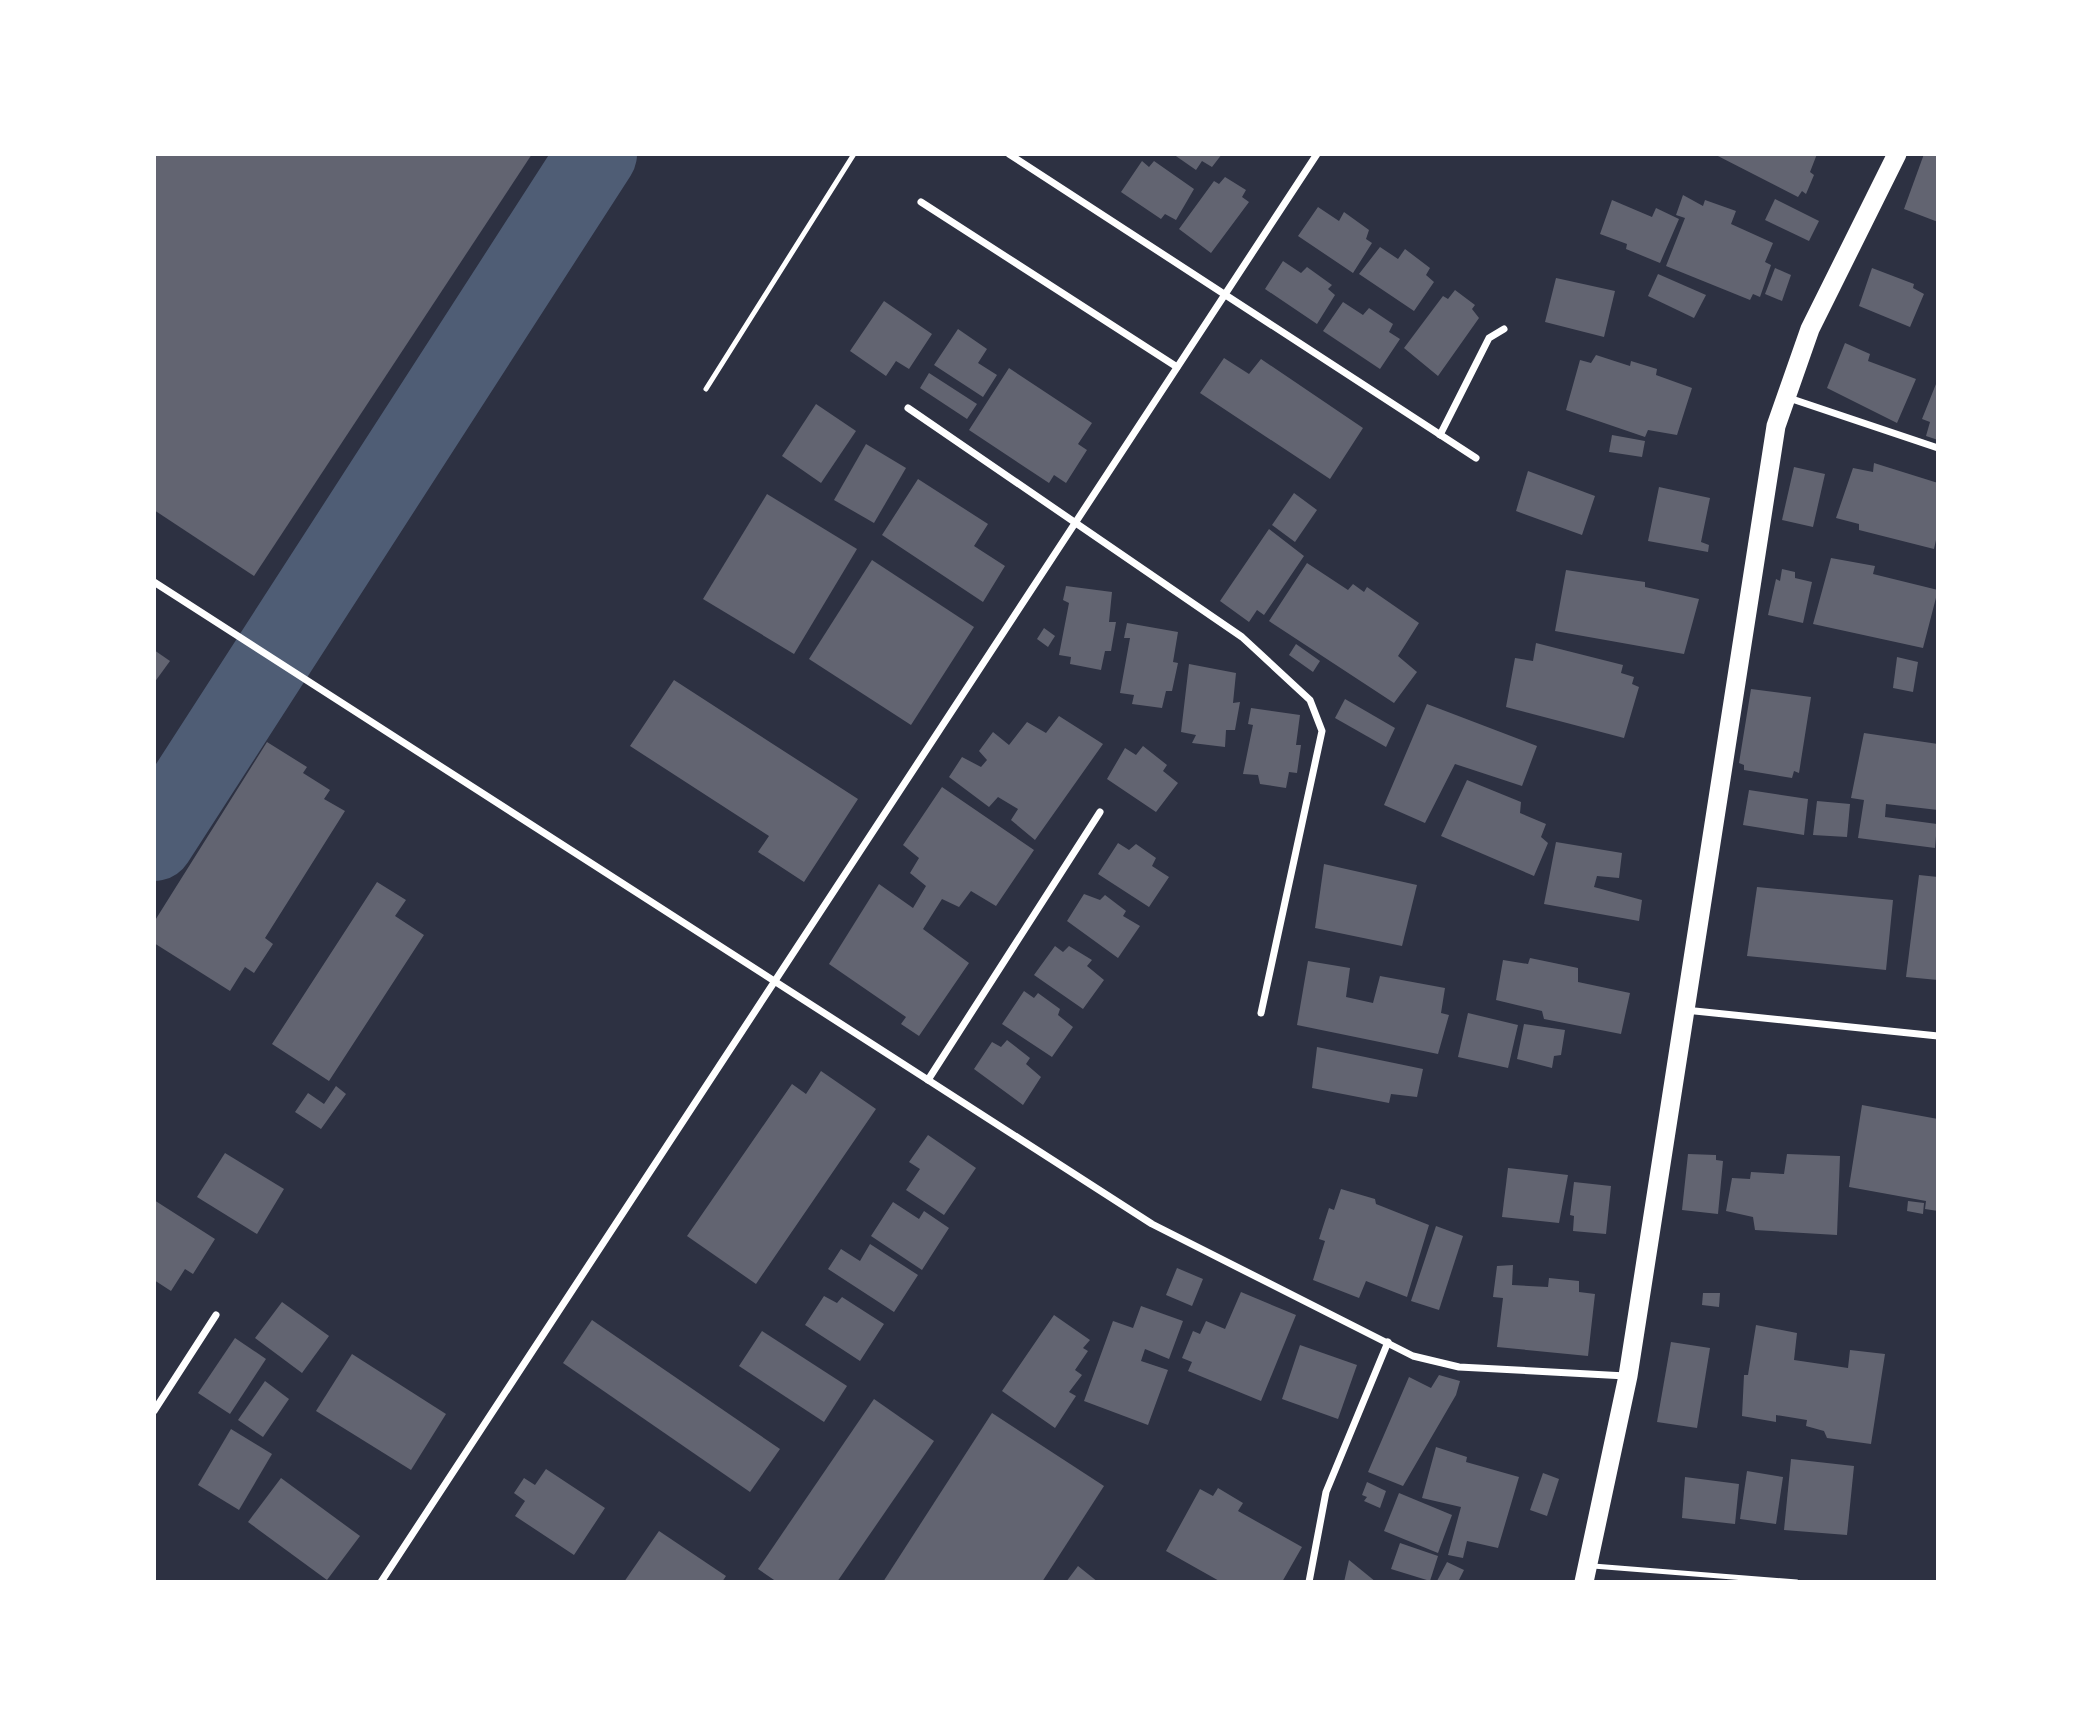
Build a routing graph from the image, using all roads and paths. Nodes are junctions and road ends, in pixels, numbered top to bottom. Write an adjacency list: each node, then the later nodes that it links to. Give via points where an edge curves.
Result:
1 (854, 154): 9 (lane)
2 (1009, 154): 6 (street)
3 (1317, 154): 6 (street)
4 (1897, 154): 10 (highway, via 1810,330)
5 (921, 202): 8 (street)
6 (1224, 294): 8 (street); 12 (street)
7 (1504, 329): 12 (street, via 1489,338)
8 (1177, 367): 15 (street)
9 (706, 389)
10 (1786, 397): 13 (street); 19 (highway, via 1774,439)
11 (908, 408): 15 (street)
12 (1440, 435): 14 (street)
13 (1938, 448)
14 (1476, 458)
15 (1074, 524): 18 (street); 20 (street, via 1242,637 1310,700 1322,730)
16 (154, 582): 18 (street)
17 (1100, 812): 22 (street)
18 (776, 983): 22 (street); 28 (street)
19 (1684, 1009): 21 (street); 25 (highway)
20 (1261, 1013)
21 (1938, 1036)
22 (928, 1080): 24 (street, via 1152,1224)
23 (216, 1315): 26 (street)
24 (1388, 1342): 25 (street, via 1413,1356 1459,1367); 29 (street, via 1326,1492)
25 (1628, 1376): 27 (highway)
26 (154, 1411)
27 (1587, 1574): 30 (lane)
28 (381, 1582)
29 (1309, 1582)
30 (1797, 1582)

